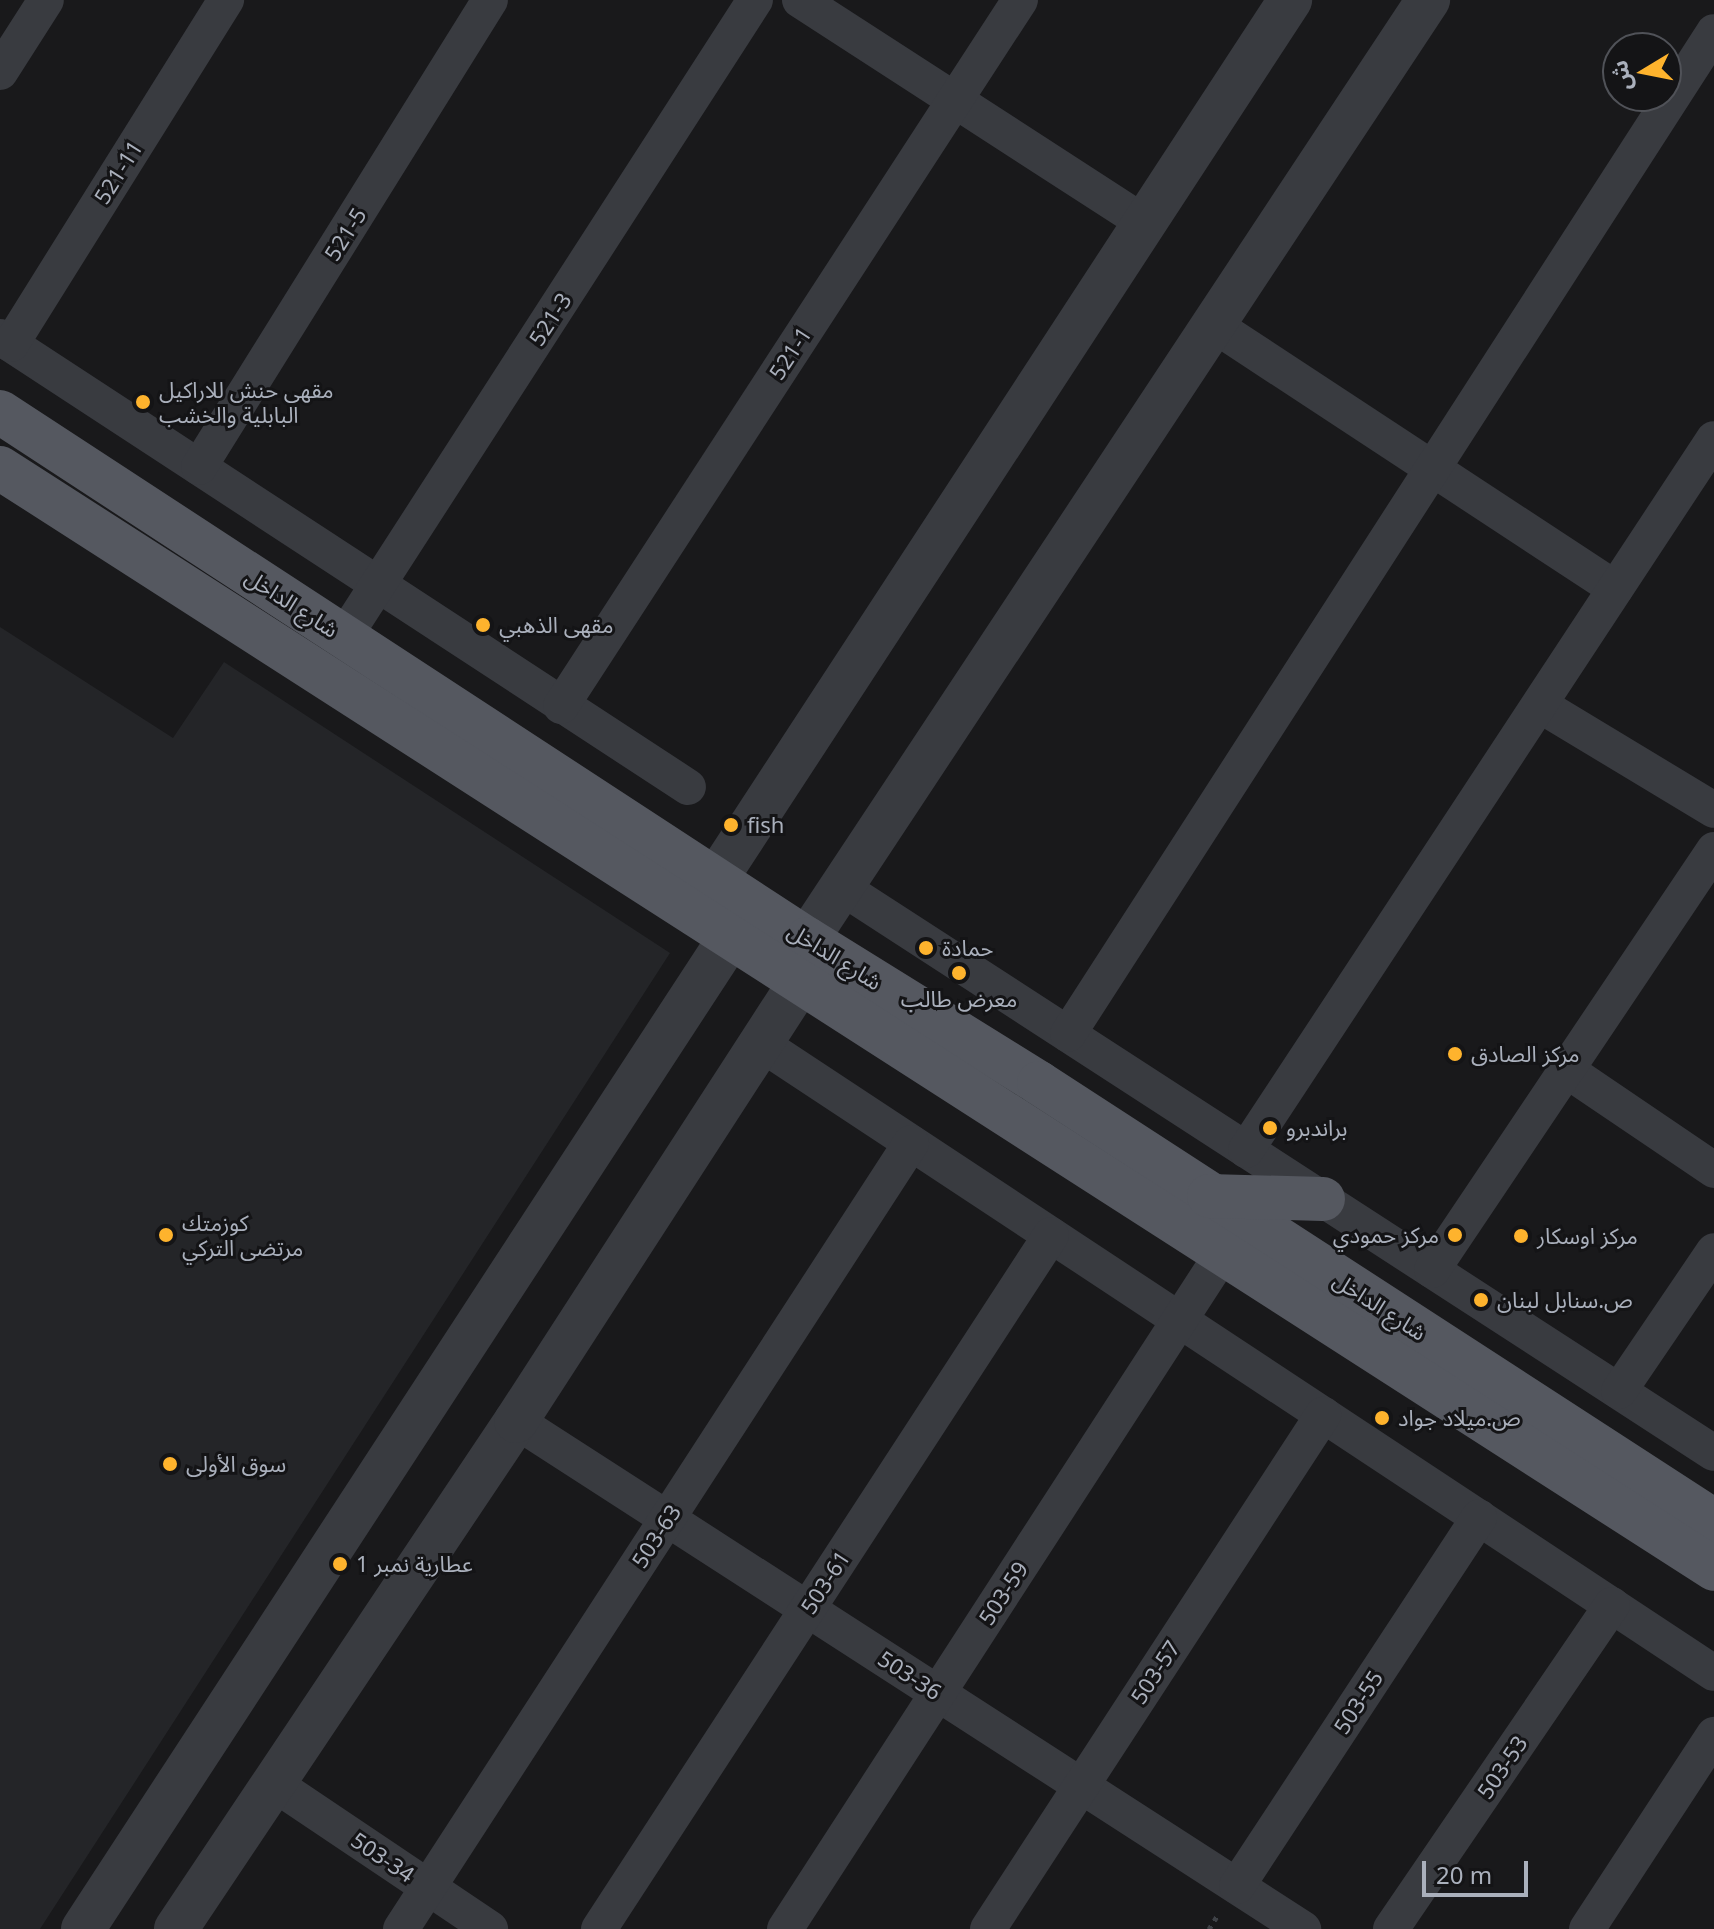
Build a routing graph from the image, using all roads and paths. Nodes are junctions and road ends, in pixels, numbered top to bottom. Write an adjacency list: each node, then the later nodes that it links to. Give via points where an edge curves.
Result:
1 (46, 0): 10 (street)
2 (226, 0): 14 (street, 521-11)
3 (490, 0): 17 (street, 521-5)
4 (755, 0): 20 (street, 521-3)
5 (800, 0): 11 (street)
6 (1020, 0): 11 (street, 521-1)
7 (1290, 0): 12 (street)
8 (1428, 0): 13 (street)
9 (1714, 32): 19 (street)
10 (0, 72)
11 (955, 100): 12 (street); 24 (street, 521-1)
12 (1145, 223): 28 (street)
13 (1214, 325): 19 (street); 29 (street)
14 (5, 340): 17 (street)
15 (0, 412): 22 (main road, شارع الداخل)
16 (1714, 439): 21 (street)
17 (199, 467): 20 (street)
18 (0, 468): 30 (main road, شارع الداخل)
19 (1433, 470): 21 (street); 33 (street)
20 (377, 586): 22 (street, 521-3); 24 (street)
21 (1615, 588): 23 (street)
22 (344, 637): 28 (main road, شارع الداخل)
23 (1540, 705): 26 (street); 37 (street)
24 (561, 706): 25 (street)
25 (688, 787)
26 (1714, 810)
27 (1714, 850): 35 (street)
28 (716, 879): 31 (main road, شارع الداخل)
29 (841, 887): 31 (street); 33 (street)
30 (729, 939): 32 (main road, شارع الداخل); 63 (street)
31 (807, 939): 39 (main road, شارع الداخل)
32 (799, 984): 34 (street); 43 (main road, شارع الداخل)
33 (1068, 1034): 37 (street)
34 (760, 1043): 36 (street); 48 (street)
35 (1565, 1069): 38 (street); 44 (street)
36 (911, 1143): 41 (street); 51 (street, 503-63)
37 (1246, 1150): 40 (street)
38 (1714, 1170)
39 (1208, 1196): 40 (main road); 52 (main road, شارع الداخل)
40 (1323, 1199): 44 (street)
41 (1051, 1235): 45 (street); 55 (street, 503-61)
42 (1714, 1251): 46 (street)
43 (1221, 1256): 45 (street, 503-59); 53 (main road, شارع الداخل)
44 (1432, 1270): 46 (street)
45 (1180, 1320): 47 (street); 57 (street, 503-59)
46 (1619, 1391): 49 (street)
47 (1323, 1415): 50 (street); 60 (street, 503-57)
48 (516, 1421): 51 (street, 503-36); 59 (street)
49 (1714, 1453)
50 (1479, 1517): 54 (street); 61 (street, 503-55)
51 (667, 1518): 55 (street, 503-36); 62 (street, 503-63)
52 (1714, 1521)
53 (1714, 1569)
54 (1612, 1605): 56 (street); 71 (street, 503-53)
55 (807, 1609): 57 (street, 503-36); 67 (street, 503-61)
56 (1714, 1673)
57 (938, 1693): 60 (street, 503-36); 68 (street, 503-59)
58 (1714, 1735): 72 (street)
59 (276, 1785): 62 (street, 503-34); 64 (street)
60 (1081, 1786): 61 (street, 503-36); 69 (street, 503-57)
61 (1237, 1886): 70 (street, 503-36)
62 (428, 1887): 65 (street, 503-63); 66 (street, 503-34)
63 (83, 1929)
64 (176, 1929)
65 (401, 1929)
66 (490, 1929)
67 (599, 1929)
68 (785, 1929)
69 (988, 1929)
70 (1303, 1929)
71 (1391, 1929)
72 (1587, 1929)

